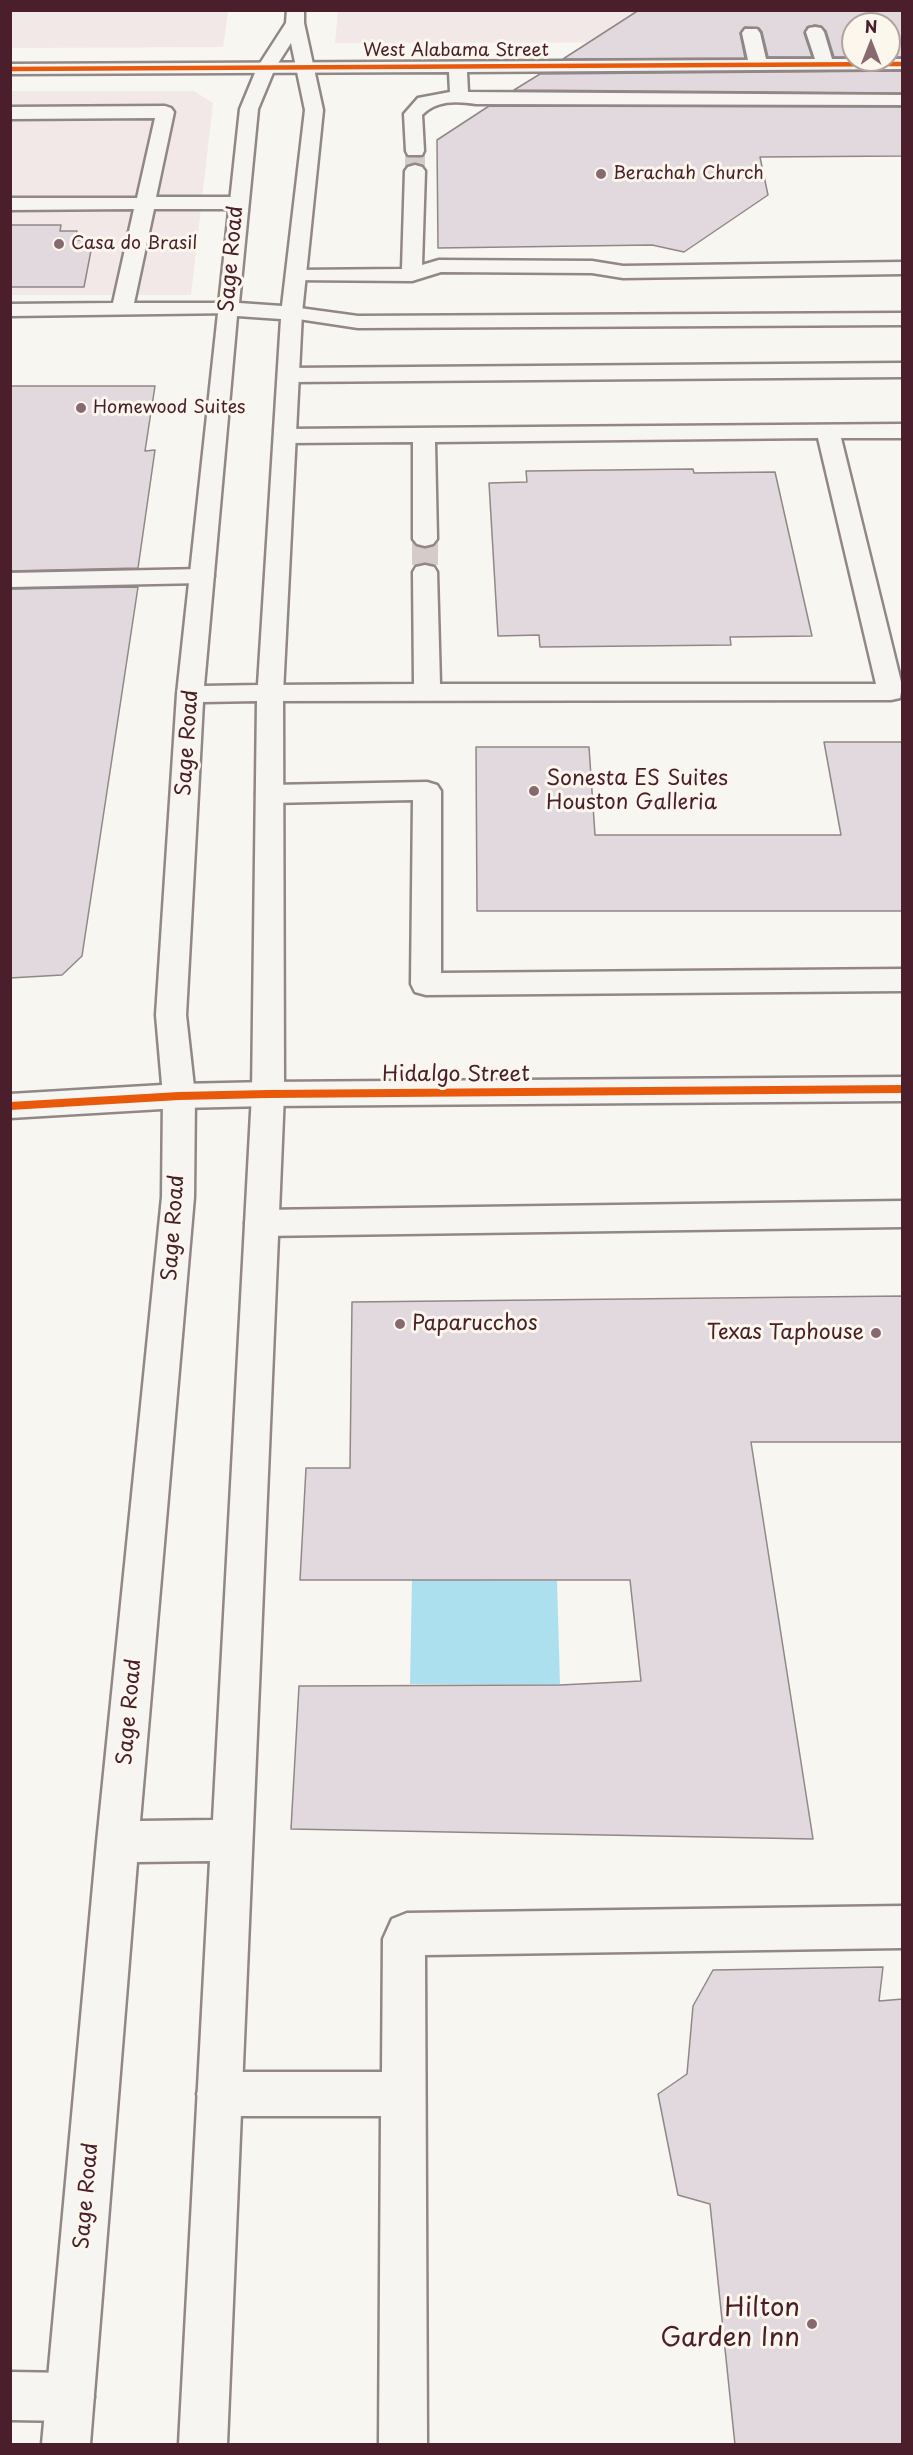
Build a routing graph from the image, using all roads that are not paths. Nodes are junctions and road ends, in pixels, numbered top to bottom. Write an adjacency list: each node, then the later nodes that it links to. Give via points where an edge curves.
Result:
1 (295, 17): 7 (main road, Sage Road); 9 (main road, Sage Road)
2 (815, 32): 5 (main road)
3 (751, 33): 4 (main road)
4 (758, 64): 5 (main road, West Alabama Street); 8 (main road, West Alabama Street)
5 (825, 64): 6 (main road, West Alabama Street)
6 (903, 64)
7 (306, 66): 8 (main road, West Alabama Street); 9 (main road, West Alabama Street); 19 (main road, Sage Road, via 314,110)
8 (458, 66): 11 (main road)
9 (266, 68): 10 (main road, West Alabama Street); 14 (main road, Sage Road, via 249,109)
10 (10, 69)
11 (459, 96): 12 (main road); 18 (main road, via 424,102 413,114)
12 (903, 100)
13 (10, 113): 16 (main road, via 165,112)
14 (238, 202): 16 (main road); 21 (main road, Sage Road)
15 (10, 204): 16 (main road)
16 (144, 204): 20 (main road)
17 (903, 268): 18 (main road, via 623,272 592,267 439,266)
18 (412, 274): 19 (main road)
19 (297, 276): 23 (main road, Sage Road)
20 (122, 309): 21 (main road); 22 (main road, via 37,317)
21 (228, 309): 23 (main road); 34 (main road, Sage Road)
22 (10, 310)
23 (292, 313): 25 (main road, via 358,322); 27 (main road, Sage Road)
24 (903, 319): 25 (main road)
25 (423, 348): 26 (main road); 27 (main road)
26 (903, 370)
27 (290, 375): 31 (main road, Sage Road)
28 (903, 431): 29 (main road)
29 (828, 432): 30 (main road); 37 (main road, via 891,692)
30 (424, 435): 31 (main road); 32 (main road)
31 (286, 436): 36 (main road, Sage Road)
32 (425, 538)
33 (425, 572): 37 (main road)
34 (202, 576): 35 (main road); 38 (main road, Sage Road)
35 (10, 580)
36 (270, 693): 37 (main road); 38 (main road); 39 (main road, Sage Road)
37 (427, 693)
38 (190, 694): 43 (main road, Sage Road, via 171,1016)
39 (270, 794): 40 (main road, via 427,791 426,984); 42 (main road, Sage Road)
40 (903, 980)
41 (903, 1089): 42 (main road, Hidalgo Street)
42 (268, 1094): 43 (main road, Hidalgo Street); 46 (main road, Sage Road)
43 (179, 1096): 44 (main road, Hidalgo Street); 48 (main road, Sage Road, via 178,1197)
44 (10, 1106)
45 (903, 1214): 46 (main road)
46 (261, 1223): 47 (main road, Sage Road)
47 (231, 1840): 48 (main road); 50 (main road, Sage Road)
48 (118, 1842): 53 (main road, Sage Road)
49 (903, 1927): 51 (main road, via 407,1934)
50 (219, 2094): 51 (main road); 55 (main road, Sage Road)
51 (404, 2094): 56 (main road)
52 (10, 2396): 53 (main road)
53 (70, 2397): 54 (main road, Sage Road)
54 (66, 2445)
55 (203, 2445)
56 (403, 2445)

